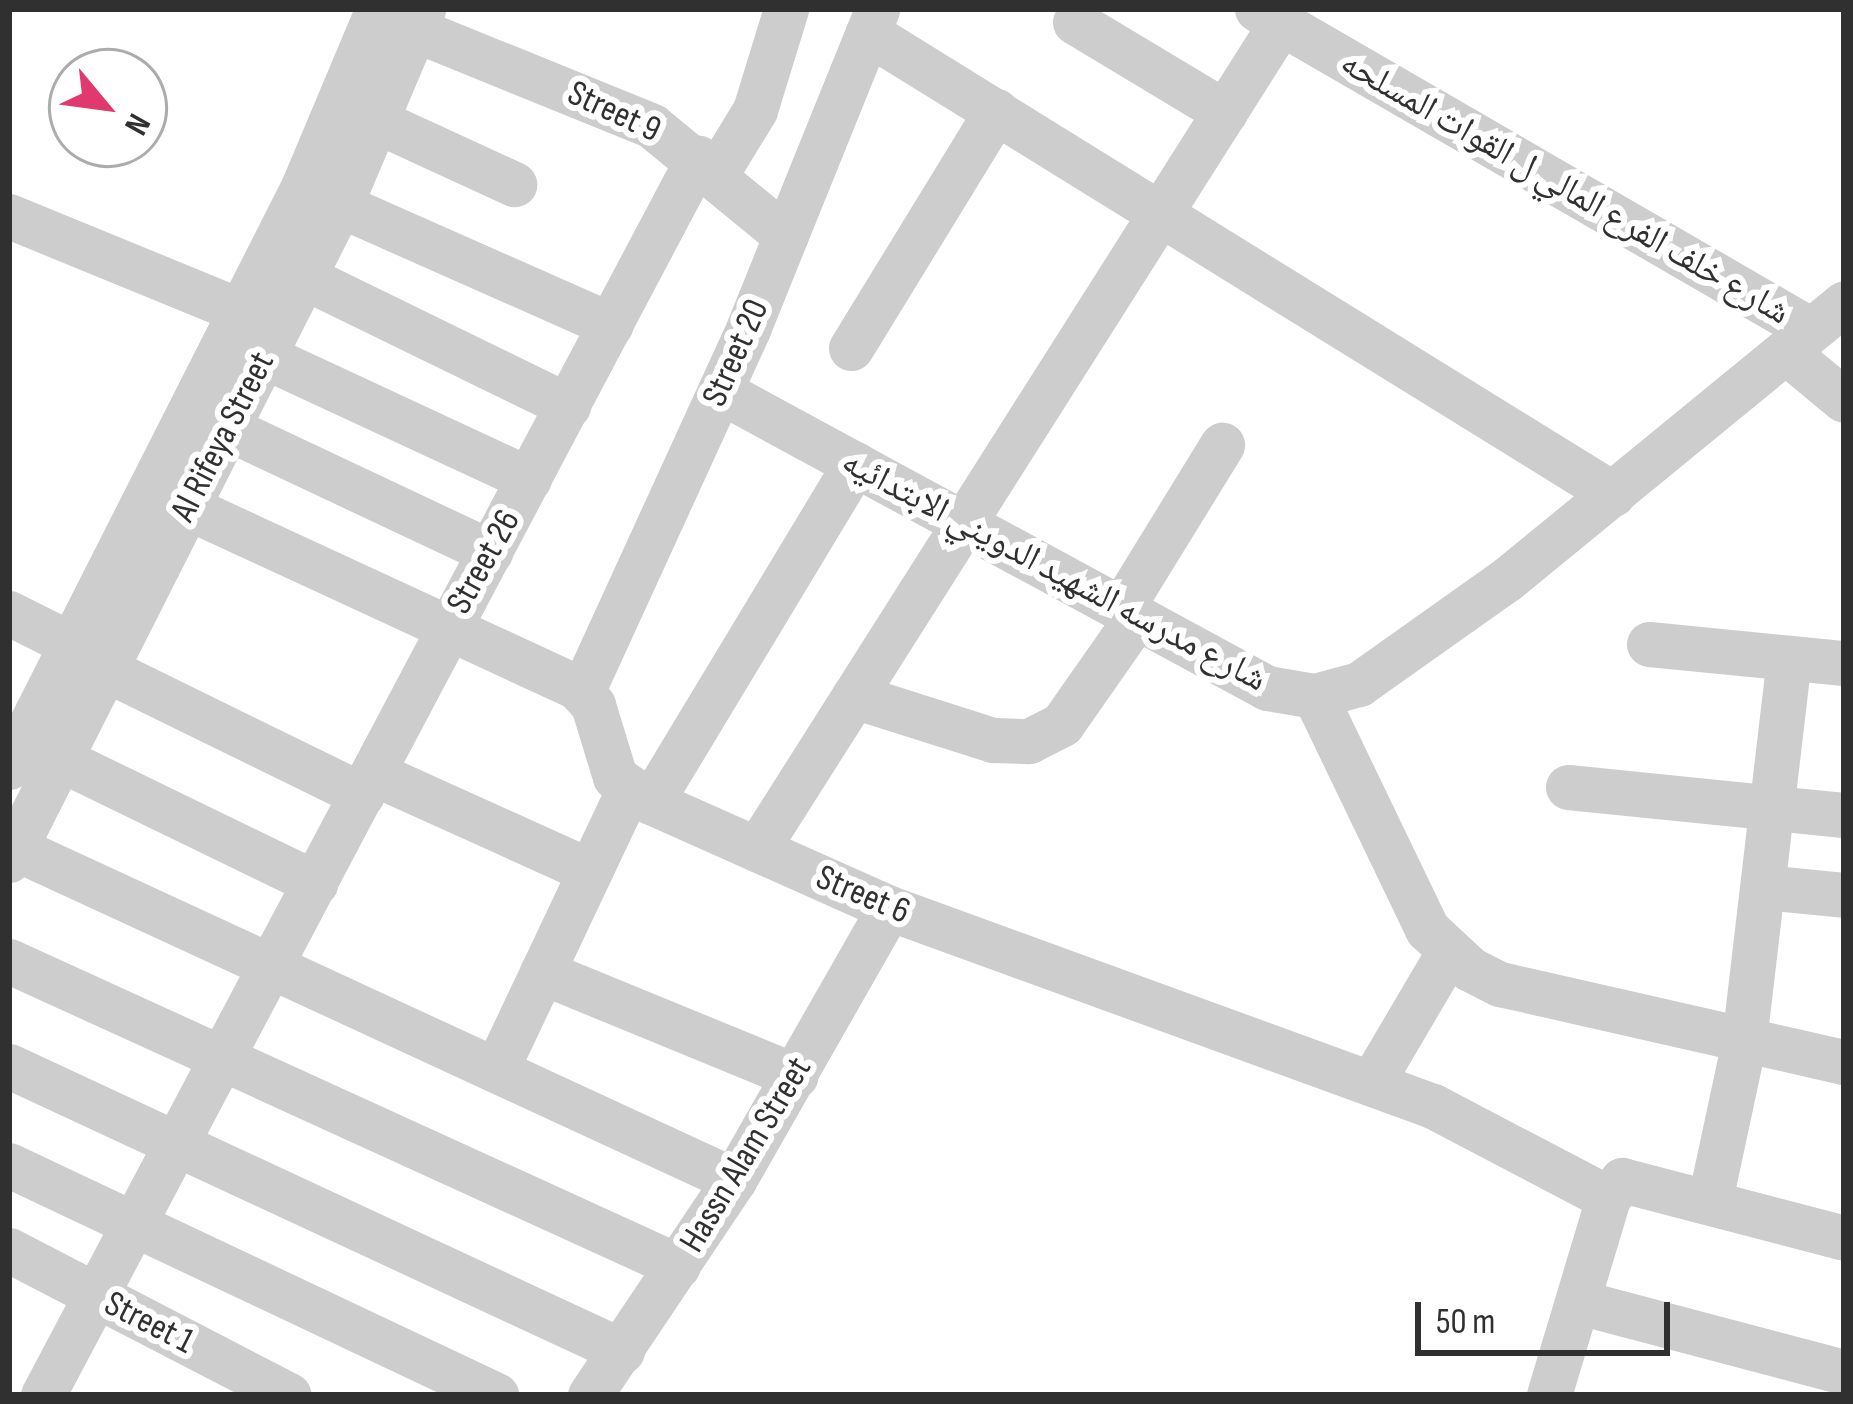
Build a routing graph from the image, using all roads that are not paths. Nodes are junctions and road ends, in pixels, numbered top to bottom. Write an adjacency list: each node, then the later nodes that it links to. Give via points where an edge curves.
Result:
1 (786, 9): 9 (street, Street 26, via 755,110)
2 (406, 16): 8 (street, Al Rifeya Street); 9 (street, Street 9, via 627,113); 16 (street, Al Rifeya Street, via 332,127)
3 (1269, 16): 7 (street); 18 (street, شارع خلف الفرع المالي ل القوات المسلحه)
4 (873, 21): 6 (street); 14 (street, Street 20)
5 (1075, 22): 7 (street)
6 (996, 111): 12 (street); 19 (street)
7 (1225, 112): 12 (street)
8 (379, 122): 10 (street); 11 (street, Al Rifeya Street)
9 (707, 166): 14 (street, Street 9); 17 (street, Street 26)
10 (514, 184)
11 (340, 206): 15 (street, Al Rifeya Street); 17 (street)
12 (1161, 213): 28 (street); 30 (street)
13 (10, 220): 16 (street)
14 (786, 236): 21 (street, Street 20)
15 (304, 277): 20 (street, Al Rifeya Street); 23 (street)
16 (241, 311): 36 (street, Al Rifeya Street)
17 (610, 325): 23 (street, Street 26)
18 (1814, 328): 22 (street, شارع خلف الفرع المالي ل القوات المسلحه); 28 (street, شارع مدرسه الشهيد الدويني الابتدائيه)
19 (851, 348)
20 (264, 356): 24 (street, Al Rifeya Street); 27 (street)
21 (720, 391): 26 (street, شارع مدرسه الشهيد الدويني الابتدائيه); 39 (street, Street 20)
22 (1844, 400)
23 (568, 406): 27 (street, Street 26)
24 (227, 428): 29 (street, Al Rifeya Street); 31 (street)
25 (1222, 445): 33 (street)
26 (855, 464): 30 (street, شارع مدرسه الشهيد الدويني الابتدائيه); 46 (street)
27 (529, 478): 31 (street, Street 26)
28 (1613, 494): 41 (street, شارع مدرسه الشهيد الدويني الابتدائيه, via 1358,683)
29 (187, 507): 34 (street); 36 (street, Al Rifeya Street)
30 (964, 524): 33 (street, شارع مدرسه الشهيد الدويني الابتدائيه); 40 (street)
31 (490, 552): 34 (street, Street 26)
32 (9, 613): 36 (street)
33 (1129, 613): 40 (street, via 1061,724 1030,741 993,740); 41 (street, شارع مدرسه الشهيد الدويني الابتدائيه, via 1267,688)
34 (446, 632): 39 (street); 44 (street, Street 26)
35 (1649, 644): 37 (street)
36 (88, 657): 42 (street, Al Rifeya Street); 43 (street, Al Rifeya Street); 44 (street)
37 (1790, 658): 38 (street); 47 (street)
38 (1844, 663)
39 (582, 692): 46 (street, via 615,777)
40 (854, 696): 49 (street)
41 (1316, 696): 56 (street, via 1426,929)
42 (60, 759): 50 (street, Al Rifeya Street); 52 (street)
43 (9, 767)
44 (367, 784): 51 (street); 52 (street, Street 26)
45 (1568, 787): 47 (street)
46 (640, 796): 49 (street, Street 6); 51 (street)
47 (1773, 808): 48 (street); 53 (street)
48 (1844, 815)
49 (757, 849): 55 (street, Street 6)
50 (12, 854): 58 (street)
51 (590, 871): 59 (street)
52 (315, 883): 58 (street, Street 26)
53 (1763, 887): 54 (street); 60 (street)
54 (1844, 896)
55 (889, 908): 65 (street, Hassn Alam Street); 66 (street, Street 6)
56 (1448, 953): 60 (street, via 1500,984); 66 (street)
57 (9, 961): 62 (street)
58 (271, 967): 62 (street, Street 26); 64 (street)
59 (542, 972): 64 (street); 65 (street)
60 (1744, 1041): 61 (street); 71 (street)
61 (1844, 1062)
62 (220, 1063): 67 (street, Street 26); 75 (street)
63 (9, 1066): 67 (street)
64 (496, 1070): 69 (street)
65 (795, 1076): 69 (street, Hassn Alam Street)
66 (1372, 1082): 70 (street, Street 6, via 1493,1133)
67 (178, 1144): 72 (street, Street 26); 78 (street)
68 (9, 1165): 72 (street)
69 (734, 1180): 75 (street, Hassn Alam Street)
70 (1608, 1198): 71 (street, via 1630,1178); 77 (street)
71 (1709, 1200): 73 (street)
72 (135, 1224): 76 (street, Street 26); 84 (street)
73 (1844, 1238)
74 (9, 1250): 76 (street, Street 1)
75 (679, 1266): 78 (street, Hassn Alam Street)
76 (96, 1296): 82 (street, Street 26); 83 (street, Street 1)
77 (1579, 1302): 79 (street); 86 (street)
78 (622, 1351): 85 (street, Hassn Alam Street)
79 (1829, 1378)
80 (9, 1382): 81 (street)
81 (33, 1395)
82 (43, 1395)
83 (289, 1395)
84 (496, 1395)
85 (590, 1395)
86 (1549, 1395)

